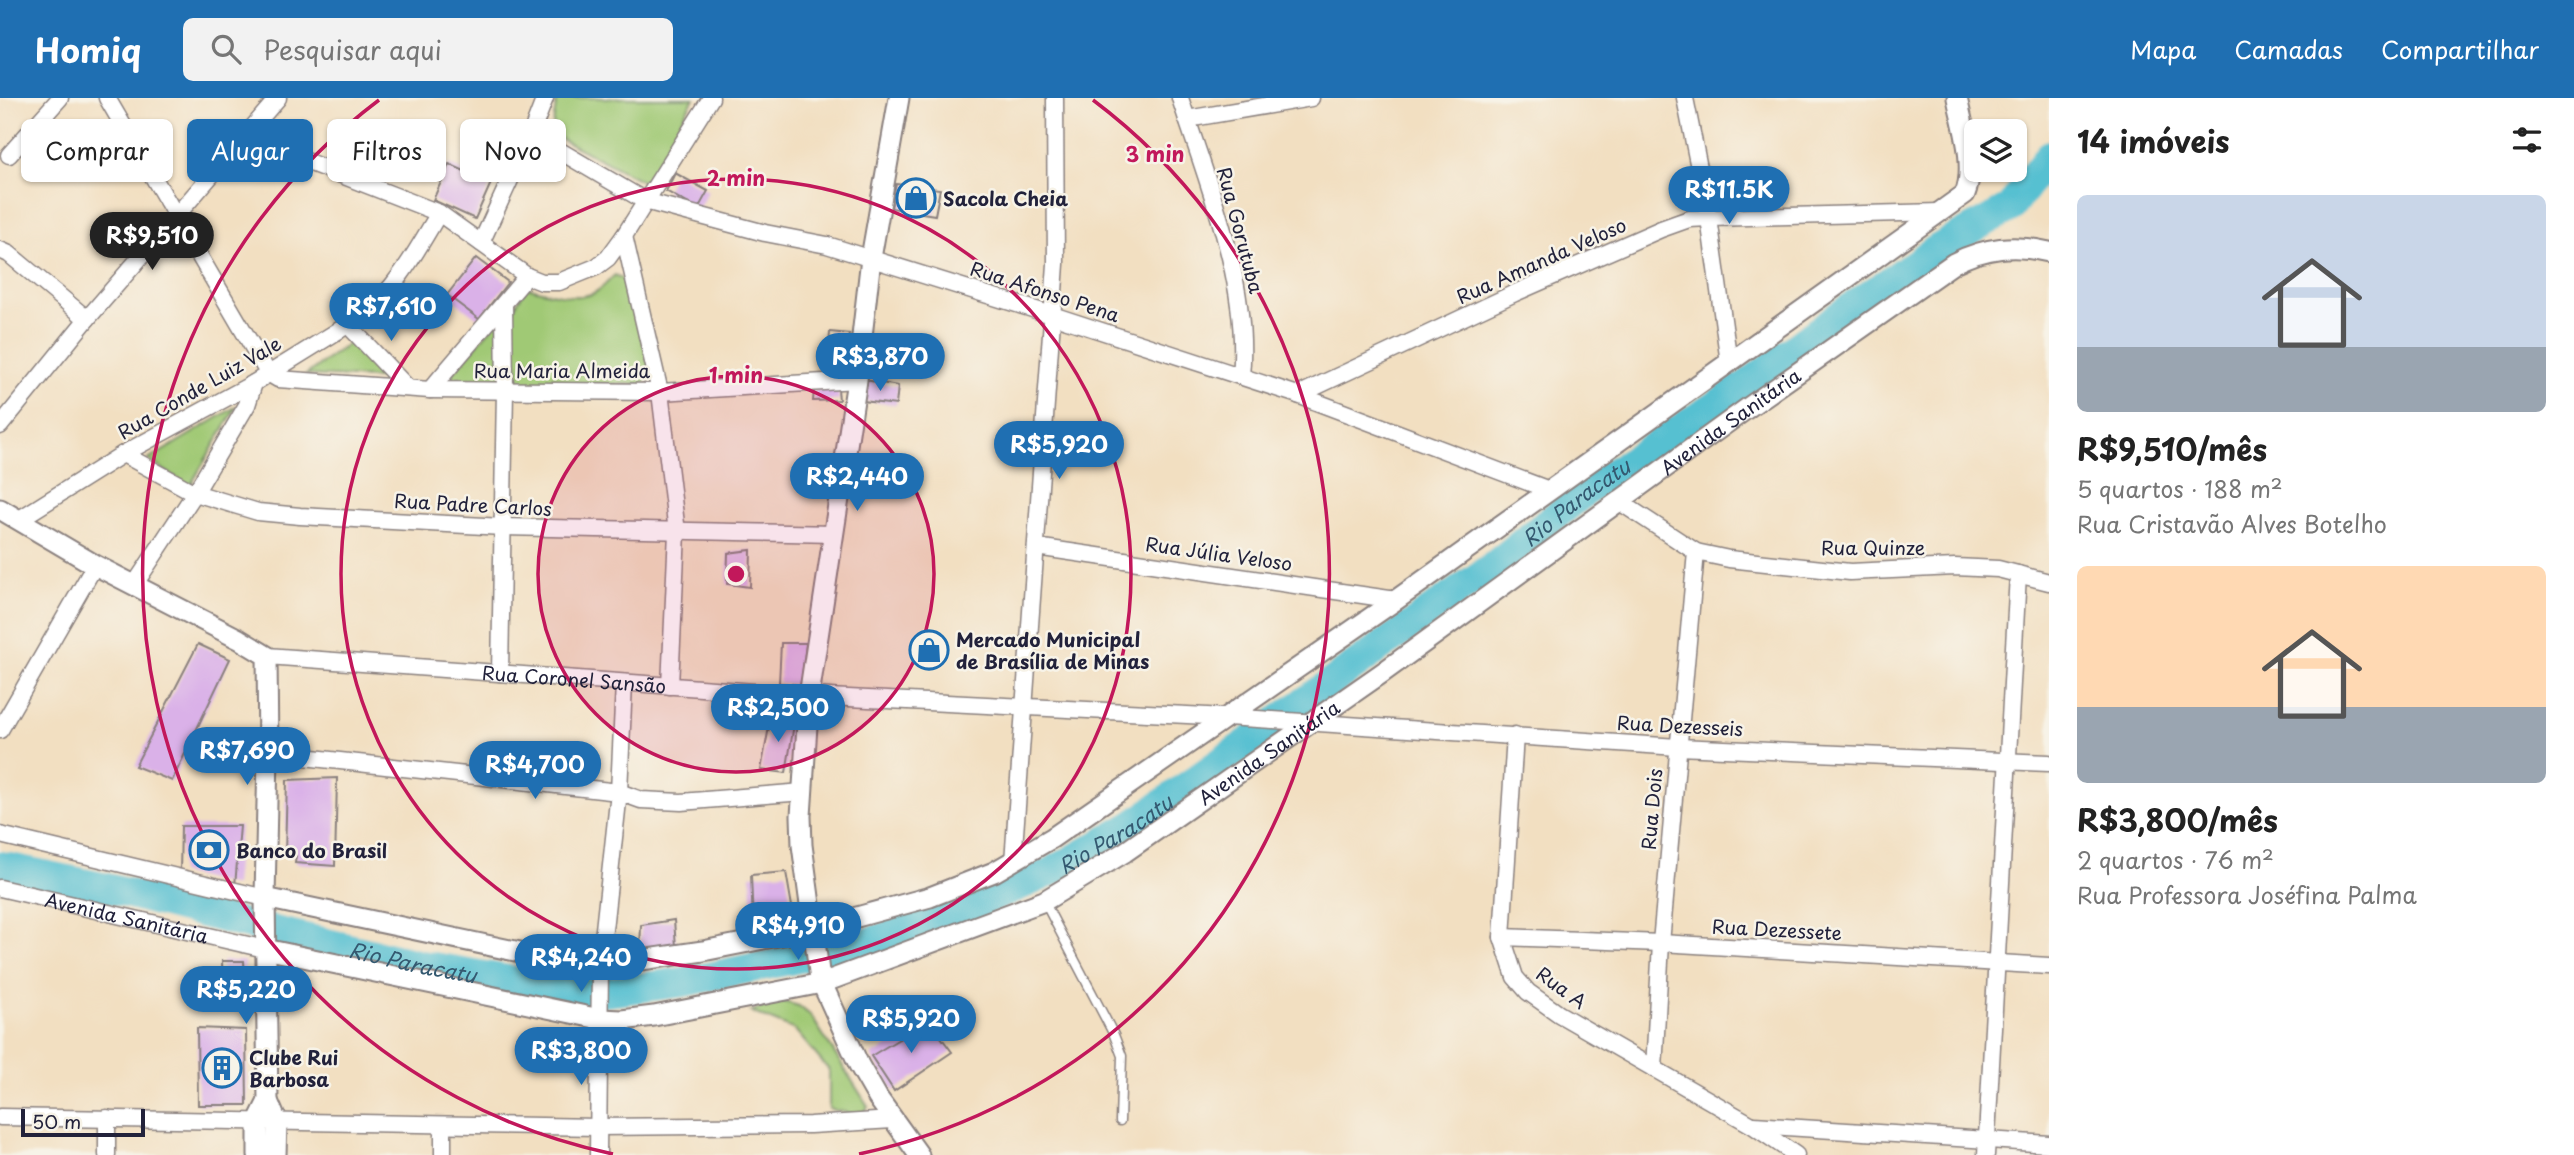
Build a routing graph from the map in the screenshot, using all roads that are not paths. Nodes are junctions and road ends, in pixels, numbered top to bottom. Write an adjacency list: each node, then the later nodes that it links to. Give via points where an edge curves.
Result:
1 (60, 98): 16 (street)
2 (107, 98): 24 (street)
3 (278, 98): 13 (street)
4 (545, 98): 14 (street)
5 (711, 98): 21 (street)
6 (899, 98): 30 (street)
7 (1055, 98): 33 (street)
8 (1180, 98): 15 (street, Rua Gorutuba)
9 (1311, 98): 12 (street)
10 (1685, 98): 25 (street)
11 (1957, 98): 22 (street, via 1969,183 1965,194)
12 (1280, 101): 15 (street)
13 (260, 119)
14 (537, 119)
15 (1187, 120): 38 (street, Rua Gorutuba, via 1218,214 1240,308)
16 (9, 155)
17 (566, 155): 21 (street, Rua Afonso Pena)
18 (313, 164): 23 (street)
19 (206, 182): 24 (street)
20 (509, 182): 27 (street)
21 (645, 201): 26 (street); 30 (street, Rua Afonso Pena)
22 (1940, 212): 25 (street, Rua Amanda Veloso); 36 (street)
23 (439, 213): 27 (street); 35 (street, Rua Conde Luiz Vale, via 379,303)
24 (177, 216): 34 (street); 37 (street)
25 (1709, 218): 36 (street); 45 (street, Rua Amanda Veloso, via 1661,229)
26 (624, 236): 31 (street, via 608,258 584,273 559,282); 44 (street)
27 (481, 243): 31 (street)
28 (0, 250): 34 (street)
29 (2043, 250): 50 (street, Avenida Sanitária, via 1994,247 1954,263)
30 (871, 258): 33 (street, Rua Afonso Pena); 39 (street)
31 (527, 276): 32 (street)
32 (504, 306): 42 (street); 43 (street)
33 (1052, 315): 38 (street, Rua Afonso Pena); 56 (street)
34 (87, 318): 46 (street)
35 (347, 324): 37 (street, Rua Conde Luiz Vale); 41 (street)
36 (1728, 363): 48 (street)
37 (268, 373): 40 (street, Rua Conde Luiz Vale); 41 (street, Rua Maria Almeida, via 278,379)
38 (1241, 376): 45 (street, Rua Afonso Pena)
39 (856, 380): 44 (street, Rua Maria Almeida); 55 (street)
40 (254, 383): 47 (street, Rua Conde Luiz Vale); 49 (street, via 247,405)
41 (408, 388): 42 (street, Rua Maria Almeida)
42 (430, 390): 43 (street, Rua Maria Almeida)
43 (505, 390): 44 (street, Rua Maria Almeida); 53 (street)
44 (660, 391): 54 (street)
45 (1298, 395): 48 (street, Rua Afonso Pena)
46 (0, 426)
47 (123, 454): 49 (street, Rua Padre Carlos); 52 (street, Rua Conde Luiz Vale)
48 (1549, 490): 62 (street)
49 (194, 493): 53 (street, Rua Padre Carlos, via 258,512); 61 (street)
50 (1620, 502): 57 (street); 70 (street, Avenida Sanitária)
51 (0, 509): 52 (street, Rua Coronel Sansão)
52 (18, 520): 58 (street, Rua Coronel Sansão)
53 (503, 527): 54 (street, Rua Padre Carlos); 64 (street)
54 (677, 532): 55 (street, Rua Padre Carlos); 66 (street)
55 (834, 534): 67 (street)
56 (1036, 547): 62 (street, Rua Júlia Veloso); 68 (street)
57 (1696, 552): 59 (street, Rua Quinze, via 1850,572 1955,567); 73 (street, Rua Dois)
58 (95, 565): 61 (street, Rua Coronel Sansão); 71 (street)
59 (2018, 574): 60 (street, Rua Quinze); 75 (street)
60 (2049, 582)
61 (135, 584): 63 (street, Rua Coronel Sansão)
62 (1396, 600): 69 (street)
63 (267, 656): 64 (street, Rua Coronel Sansão); 74 (street)
64 (500, 673): 65 (street, Rua Coronel Sansão)
65 (624, 683): 66 (street, Rua Coronel Sansão); 77 (street)
66 (670, 686): 67 (street, Rua Coronel Sansão)
67 (809, 696): 68 (street, Rua Coronel Sansão); 78 (street)
68 (1026, 706): 69 (street, Rua Coronel Sansão); 80 (street)
69 (1227, 717): 70 (street, Rua Coronel Sansão); 80 (street)
70 (1310, 723): 72 (street, Rua Dezesseis); 82 (street, Avenida Sanitária, via 1125,852)
71 (0, 730)
72 (1515, 735): 73 (street, Rua Dezesseis); 85 (street, Rua A)
73 (1678, 747): 75 (street, Rua Dezesseis); 86 (street, Rua Dois)
74 (268, 753): 77 (street); 83 (street)
75 (2008, 761): 76 (street, Rua Dezesseis); 88 (street)
76 (2049, 763)
77 (619, 792): 78 (street, via 641,800 681,802); 90 (street)
78 (803, 792): 84 (street, via 802,845)
79 (0, 835): 83 (street)
80 (1013, 862): 84 (street, via 969,883)
81 (0, 888): 87 (street, Avenida Sanitária)
82 (1044, 901): 91 (street, Avenida Sanitária); 98 (lane, via 1122,1056)
83 (265, 907): 87 (street); 90 (street)
84 (814, 934): 90 (street); 91 (street)
85 (1502, 937): 86 (street, Rua Dezessete); 93 (street, Rua A, via 1515,977 1528,992)
86 (1661, 943): 88 (street, Rua Dezessete); 93 (street, Rua Dois)
87 (265, 944): 92 (street, Avenida Sanitária); 97 (street)
88 (1996, 963): 89 (street, Rua Dezessete); 103 (street)
89 (2049, 966)
90 (600, 971): 92 (street)
91 (821, 981): 92 (street, Avenida Sanitária, via 654,1016 622,1020); 96 (street, via 859,1065)
92 (600, 1015): 101 (street)
93 (1654, 1069): 100 (street, Rua A)
94 (0, 1118): 95 (street)
95 (107, 1118): 97 (street); 105 (street)
96 (893, 1120): 101 (street); 104 (street)
97 (267, 1121): 99 (street); 106 (street); 107 (street)
98 (1120, 1121)
99 (443, 1125): 101 (street); 108 (street)
100 (1752, 1125): 103 (street); 110 (street, Rua A)
101 (598, 1127): 109 (street)
102 (2049, 1144): 103 (street)
103 (1986, 1147)
104 (916, 1154)
105 (107, 1155)
106 (258, 1155)
107 (276, 1155)
108 (443, 1155)
109 (598, 1155)
110 (1796, 1155)

